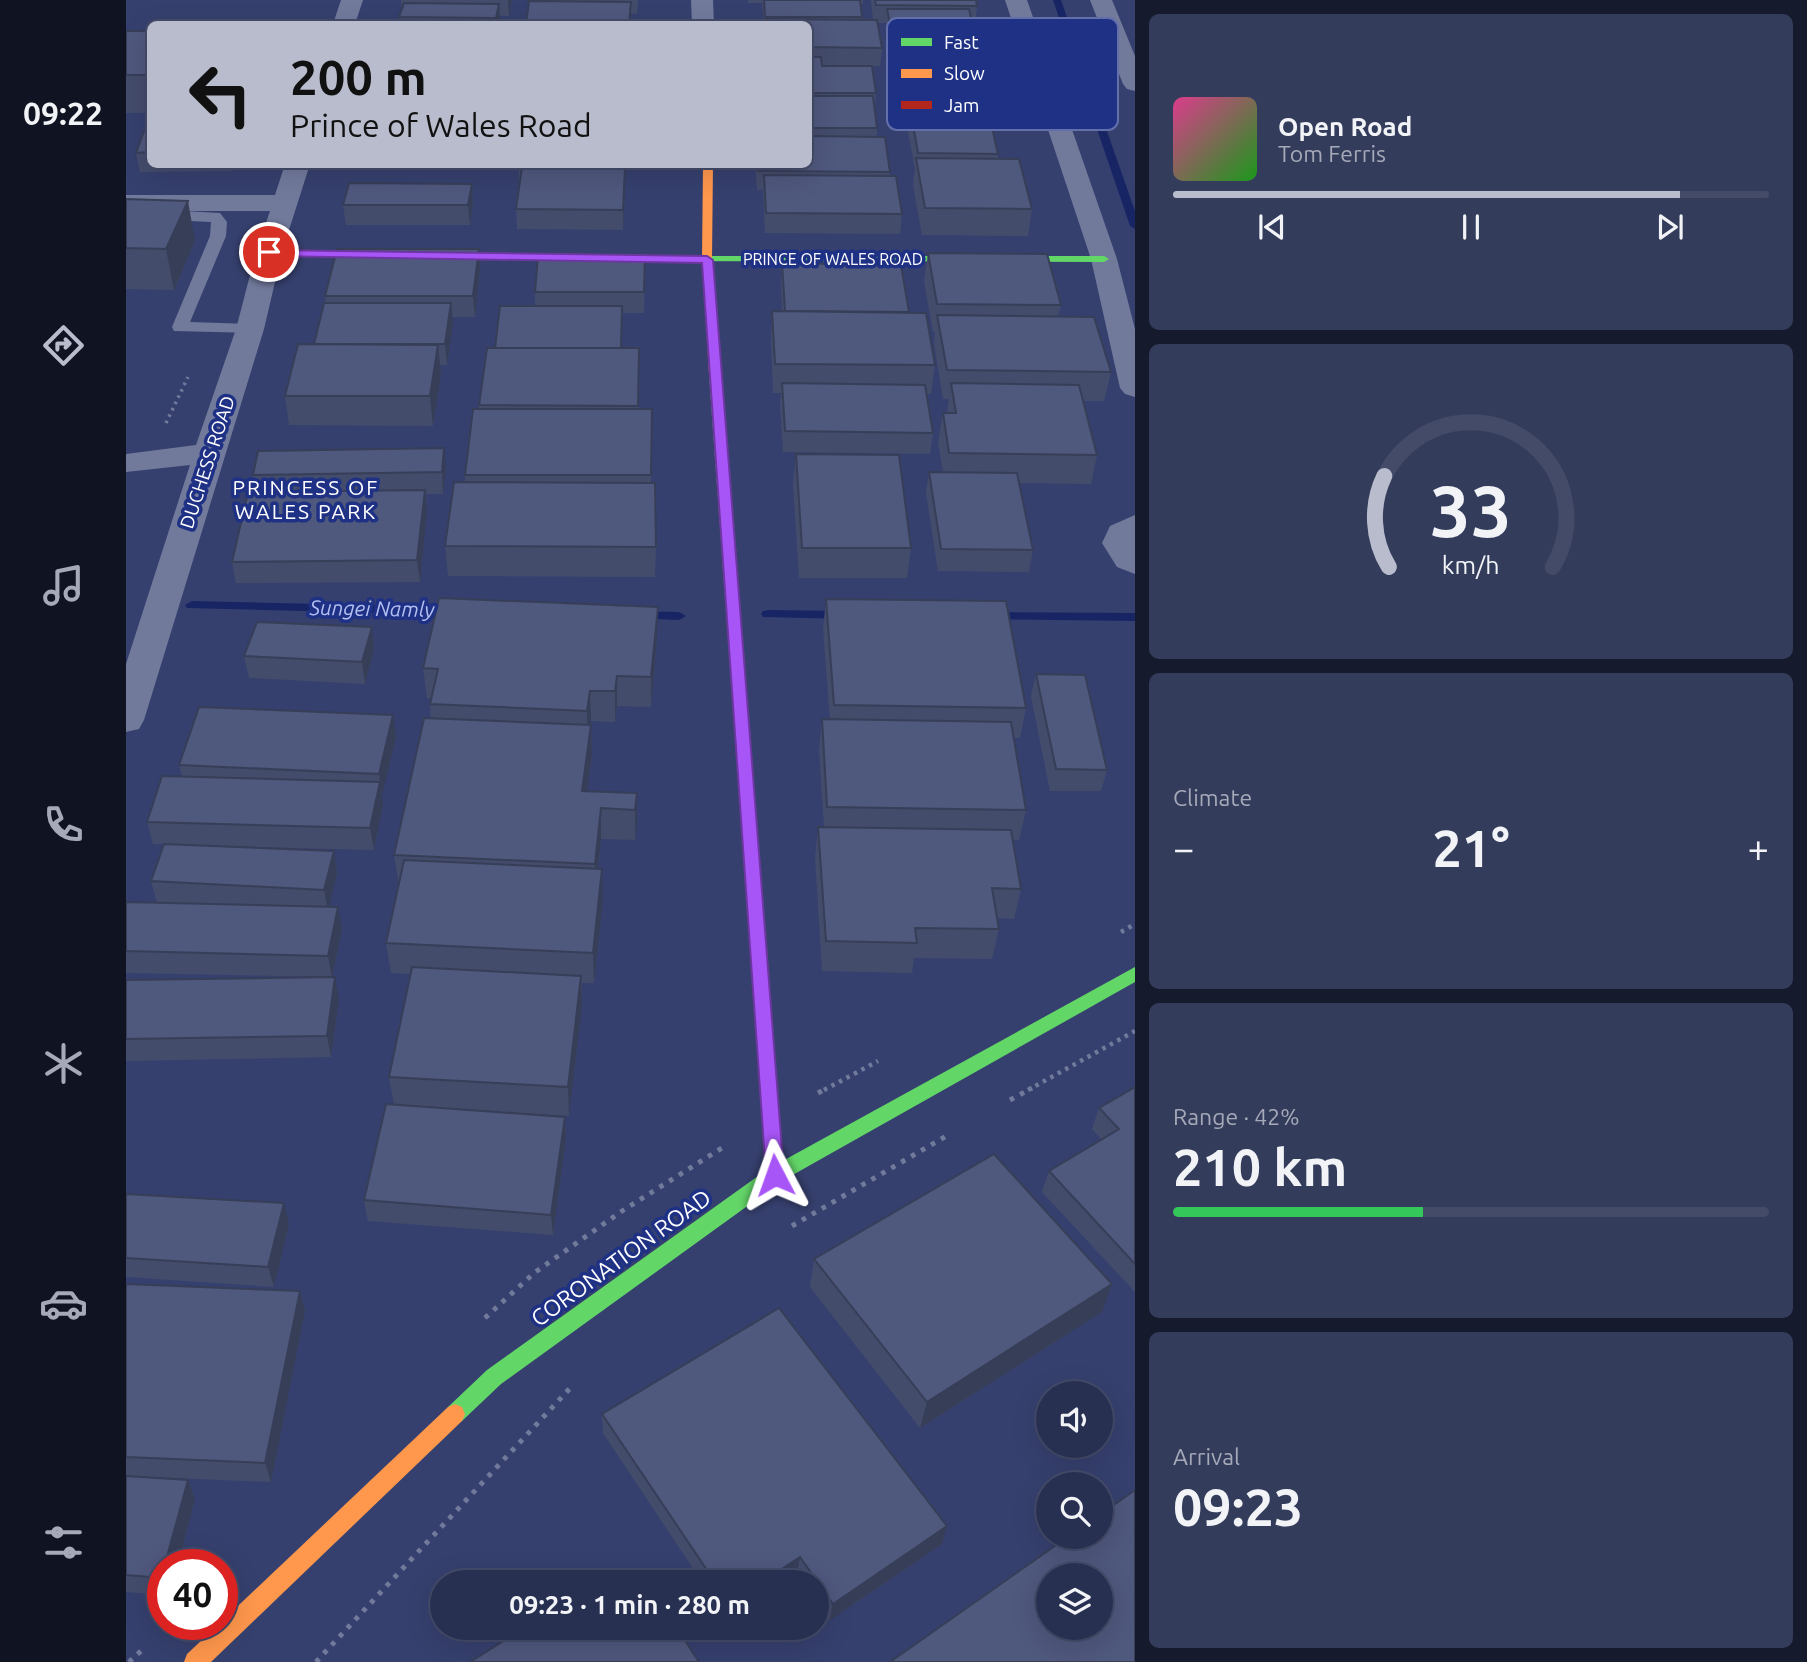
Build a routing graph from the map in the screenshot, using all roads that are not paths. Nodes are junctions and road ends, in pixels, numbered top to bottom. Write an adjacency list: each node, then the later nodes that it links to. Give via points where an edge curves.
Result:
1 (352, 0): 7 (street)
2 (702, 0): 8 (street)
3 (1017, 0): 5 (street)
4 (1101, 0): 6 (street)
5 (1023, 18)
6 (1108, 18)
7 (345, 21)
8 (703, 21)
9 (1118, 42): 10 (street)
10 (1135, 83)
11 (1061, 130): 18 (street)
12 (297, 168): 15 (street, DUCHESS ROAD)
13 (708, 168): 19 (street)
14 (126, 203): 15 (street)
15 (285, 203): 17 (street, DUCHESS ROAD)
16 (126, 213): 20 (lane, via 215,216 218,236 180,327)
17 (269, 252): 19 (street, PRINCE OF WALES ROAD); 20 (street, DUCHESS ROAD)
18 (1104, 259): 19 (street, PRINCE OF WALES ROAD); 21 (street)
19 (707, 260): 28 (street)
20 (250, 330): 22 (street, DUCHESS ROAD)
21 (1135, 388)
22 (209, 453): 23 (street); 26 (street, DUCHESS ROAD)
23 (126, 463)
24 (1135, 525): 25 (street, via 1123,531 1117,546)
25 (1135, 564)
26 (126, 720)
27 (1135, 974): 28 (street, CORONATION ROAD)
28 (775, 1175): 29 (street, CORONATION ROAD, via 494,1377)
29 (195, 1662)

